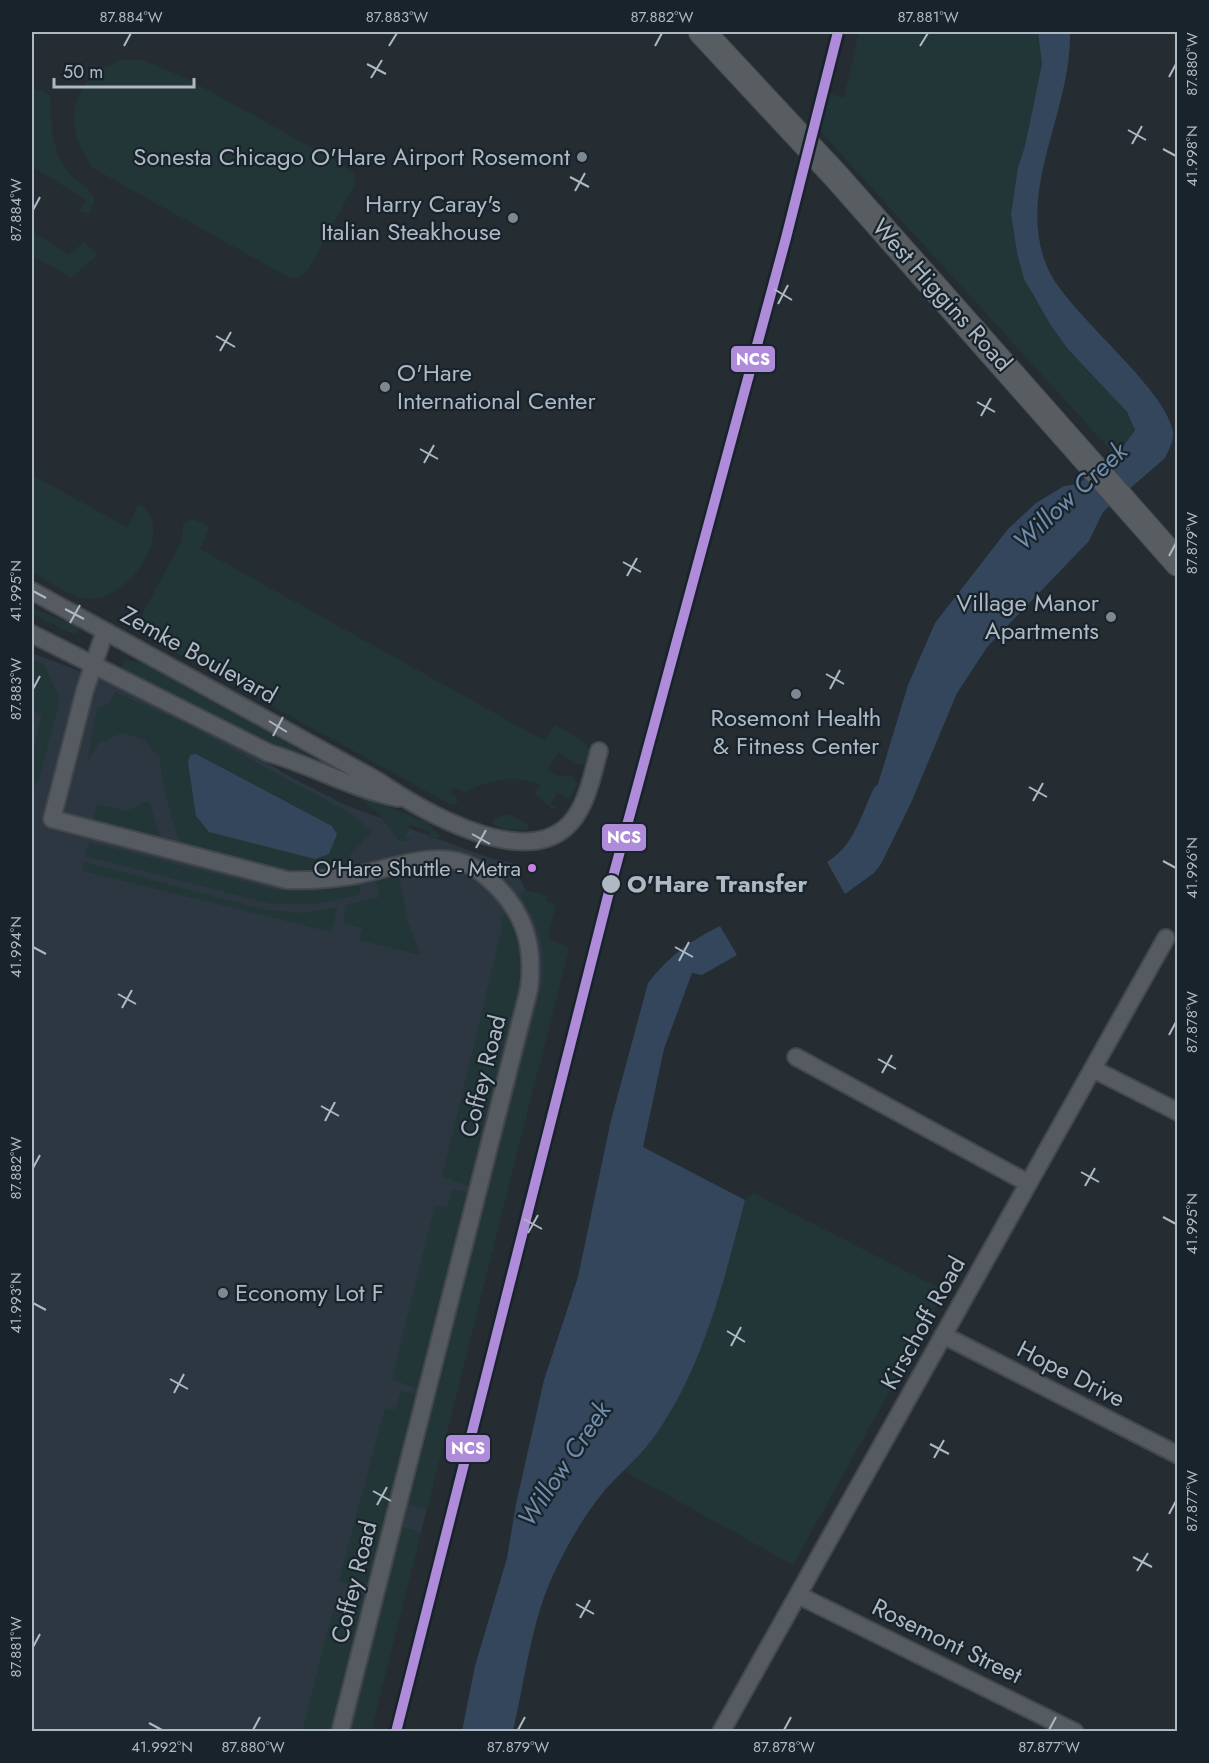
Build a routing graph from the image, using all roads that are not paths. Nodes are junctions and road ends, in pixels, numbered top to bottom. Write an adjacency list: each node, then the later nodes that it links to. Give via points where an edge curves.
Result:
1 (702, 32): 2 (main road, West Higgins Road, via 837,176)
2 (1178, 563)
3 (32, 591): 4 (street, Zemke Boulevard)
4 (105, 631): 6 (street); 8 (street, Zemke Boulevard)
5 (32, 634): 6 (street, Zemke Boulevard)
6 (93, 663): 8 (street, Zemke Boulevard, via 269,753 301,762 371,793); 17 (street, Coffey Road, via 52,819 287,880 352,876 415,861 457,862 473,867 505,895 526,931 532,966 529,989)
7 (599, 750): 8 (street, Zemke Boulevard, via 578,813 550,838 521,843 490,837)
8 (405, 799)
9 (1166, 938): 11 (street, Kirschoff Road)
10 (796, 1057): 13 (street)
11 (1093, 1069): 12 (street); 13 (street, Kirschoff Road)
12 (1178, 1112)
13 (1028, 1184): 14 (street, Kirschoff Road)
14 (943, 1335): 15 (street, Hope Drive); 16 (street, Kirschoff Road)
15 (1178, 1455)
16 (798, 1594): 18 (street, Kirschoff Road); 19 (street, Rosemont Street)
17 (340, 1731)
18 (721, 1731)
19 (1075, 1731)

